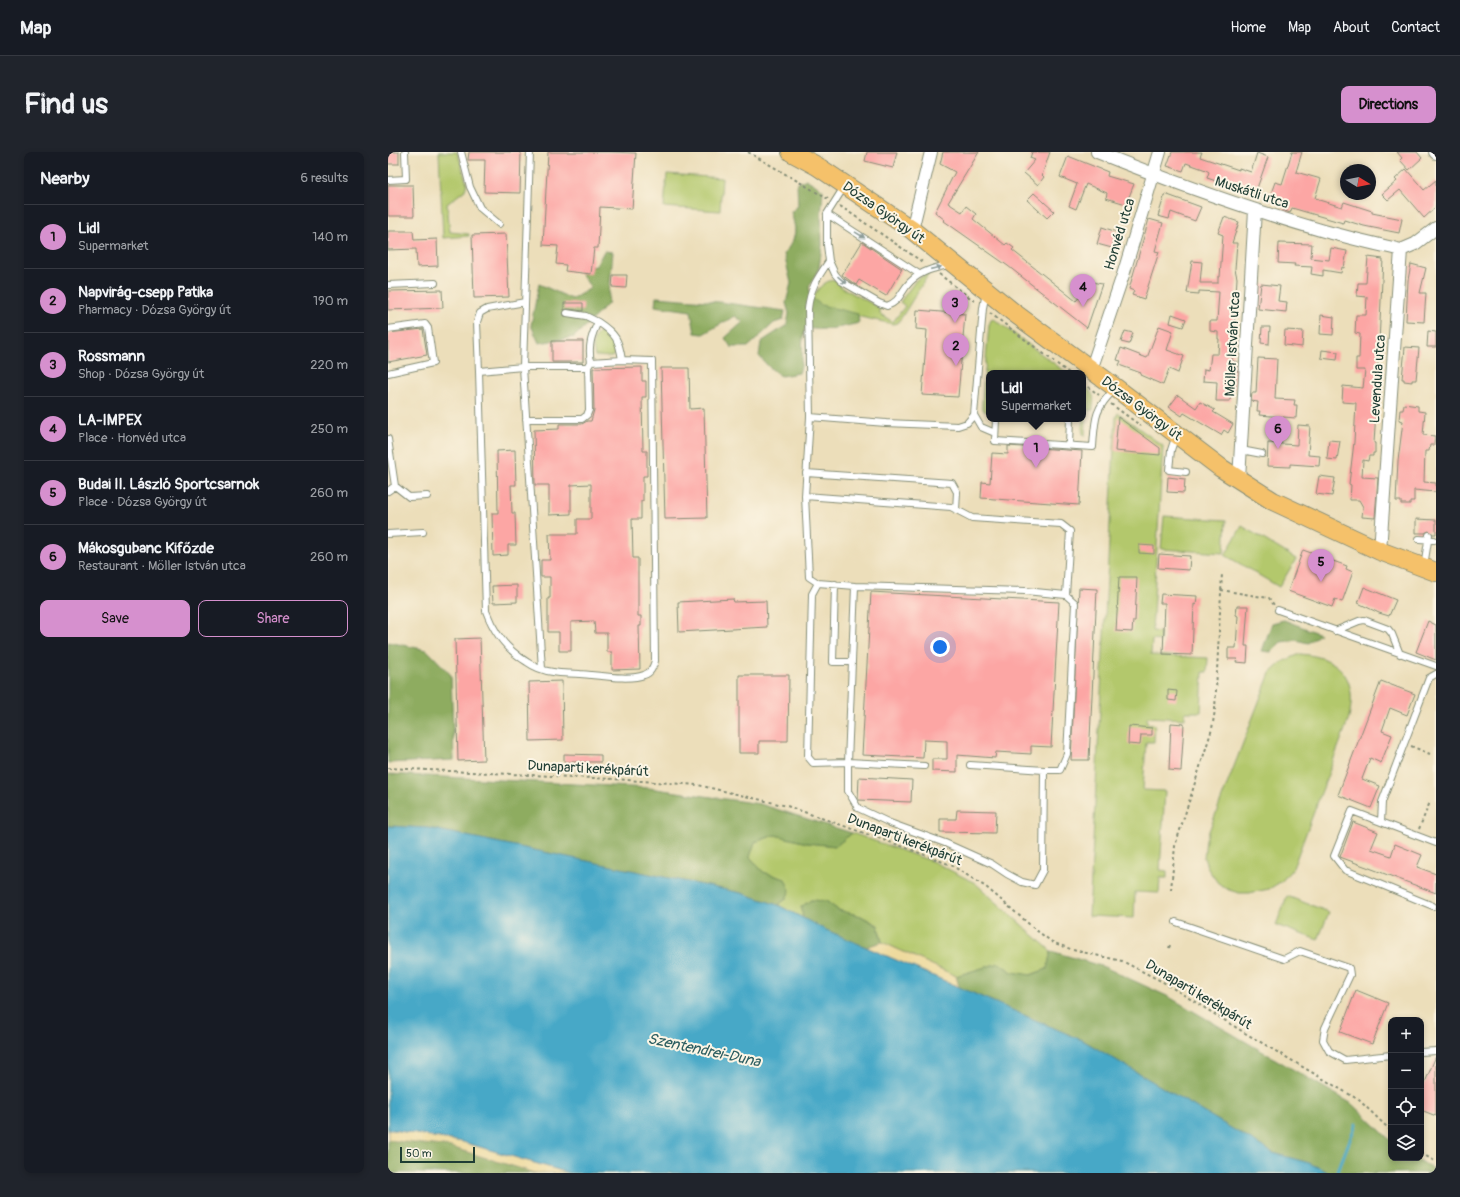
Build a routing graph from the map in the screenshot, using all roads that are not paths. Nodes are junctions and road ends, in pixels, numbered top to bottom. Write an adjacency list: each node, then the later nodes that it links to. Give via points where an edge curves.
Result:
1 (405, 152): 9 (lane, via 406,179)
2 (461, 152): 13 (lane, via 470,187 480,208)
3 (530, 152): 23 (lane)
4 (791, 152): 10 (main road, Dózsa György út)
5 (931, 152): 15 (street)
6 (1097, 152): 8 (street, Muskátli utca)
7 (1160, 152): 8 (street, Honvéd utca)
8 (1153, 174): 11 (street, Muskátli utca); 33 (street, Honvéd utca, via 1124,272)
9 (388, 180)
10 (845, 185): 12 (lane); 15 (main road, Dózsa György út)
11 (1254, 210): 16 (street, Muskátli utca, via 1326,232); 44 (street, Möller István utca)
12 (827, 214): 17 (lane); 19 (lane, one-way to 19)
13 (499, 224)
14 (1436, 228): 16 (street, via 1415,244)
15 (912, 230): 18 (main road, Dózsa György út)
16 (1401, 250): 57 (street, Levendula utca)
17 (829, 261): 19 (lane, one-way to 19, via 841,281 887,306 898,300 909,283); 36 (lane, via 812,287 809,298)
18 (954, 264): 19 (lane, one-way to 18, via 932,268); 22 (main road, Dózsa György út)
19 (920, 274)
20 (435, 283): 21 (lane)
21 (388, 285)
22 (986, 291): 31 (main road, Dózsa György út); 35 (lane)
23 (525, 302): 29 (lane); 30 (lane, via 487,309 480,313 477,322)
24 (567, 313): 25 (lane, via 586,316)
25 (598, 322): 27 (lane, via 617,339); 28 (lane, via 590,339)
26 (388, 329): 32 (lane, via 425,324 428,328 434,363)
27 (622, 360): 28 (lane); 68 (lane, via 652,361 654,661 648,674 631,678)
28 (589, 364): 29 (lane); 37 (lane, via 589,410 585,417)
29 (522, 367): 30 (lane); 37 (lane)
30 (479, 370): 68 (lane, via 486,611 502,642 528,663)
31 (1080, 370)
32 (388, 373)
33 (1087, 376): 34 (main road, Dózsa György út)
34 (1110, 394): 41 (main road, Dózsa György út); 43 (lane, via 1099,409 1093,447)
35 (974, 415): 36 (lane, via 967,423 958,426); 40 (lane, via 980,427)
36 (810, 417): 47 (lane)
37 (526, 419): 68 (lane)
38 (996, 422): 40 (lane)
39 (1070, 422): 43 (lane)
40 (995, 433): 43 (lane, via 994,441)
41 (1176, 434): 46 (lane, via 1170,450 1169,470); 48 (main road, Dózsa György út)
42 (388, 440): 49 (lane)
43 (1069, 445)
44 (1241, 450): 45 (lane); 48 (street, Möller István utca)
45 (1262, 454)
46 (1186, 472)
47 (806, 473): 52 (lane); 53 (lane, via 952,483 957,492)
48 (1239, 480): 57 (main road, Dózsa György út, via 1273,501)
49 (395, 486): 50 (lane); 51 (lane, via 409,497)
50 (388, 491)
51 (428, 496)
52 (805, 496): 53 (lane, via 951,507); 59 (lane, via 809,577)
53 (956, 510): 62 (lane, via 972,518 1061,524 1070,531)
54 (423, 532): 55 (lane)
55 (388, 534)
56 (1419, 539): 58 (lane, via 1431,538)
57 (1380, 551): 58 (main road, Dózsa György út)
58 (1430, 569)
59 (818, 583): 60 (lane); 70 (lane, via 812,594 808,757 813,763)
60 (835, 584): 61 (lane); 66 (lane, via 833,662)
61 (855, 586): 62 (lane, via 1025,591); 66 (lane)
62 (1066, 595): 73 (lane, via 1075,603 1067,754 1060,770)
63 (1278, 610): 64 (lane)
64 (1335, 631): 65 (lane); 65 (lane, via 1364,620 1388,629)
65 (1400, 654): 67 (lane)
66 (852, 662): 70 (lane)
67 (1436, 666)
68 (542, 669)
69 (1436, 674): 74 (lane, via 1429,678 1382,802)
70 (848, 762): 72 (lane); 73 (lane, via 848,792 858,808 992,864 1022,882 1035,885 1043,870)
71 (970, 765): 73 (lane)
72 (924, 766)
73 (1044, 770)
74 (1381, 822): 75 (lane); 76 (lane, via 1352,811 1334,856 1345,870)
75 (1436, 843)
76 (1433, 906)
77 (1176, 922): 80 (lane, via 1284,959 1300,951 1349,968 1350,975 1324,1028 1323,1040 1329,1051 1345,1060)
78 (1436, 1051): 79 (lane)
79 (1424, 1052)
80 (1388, 1055)

